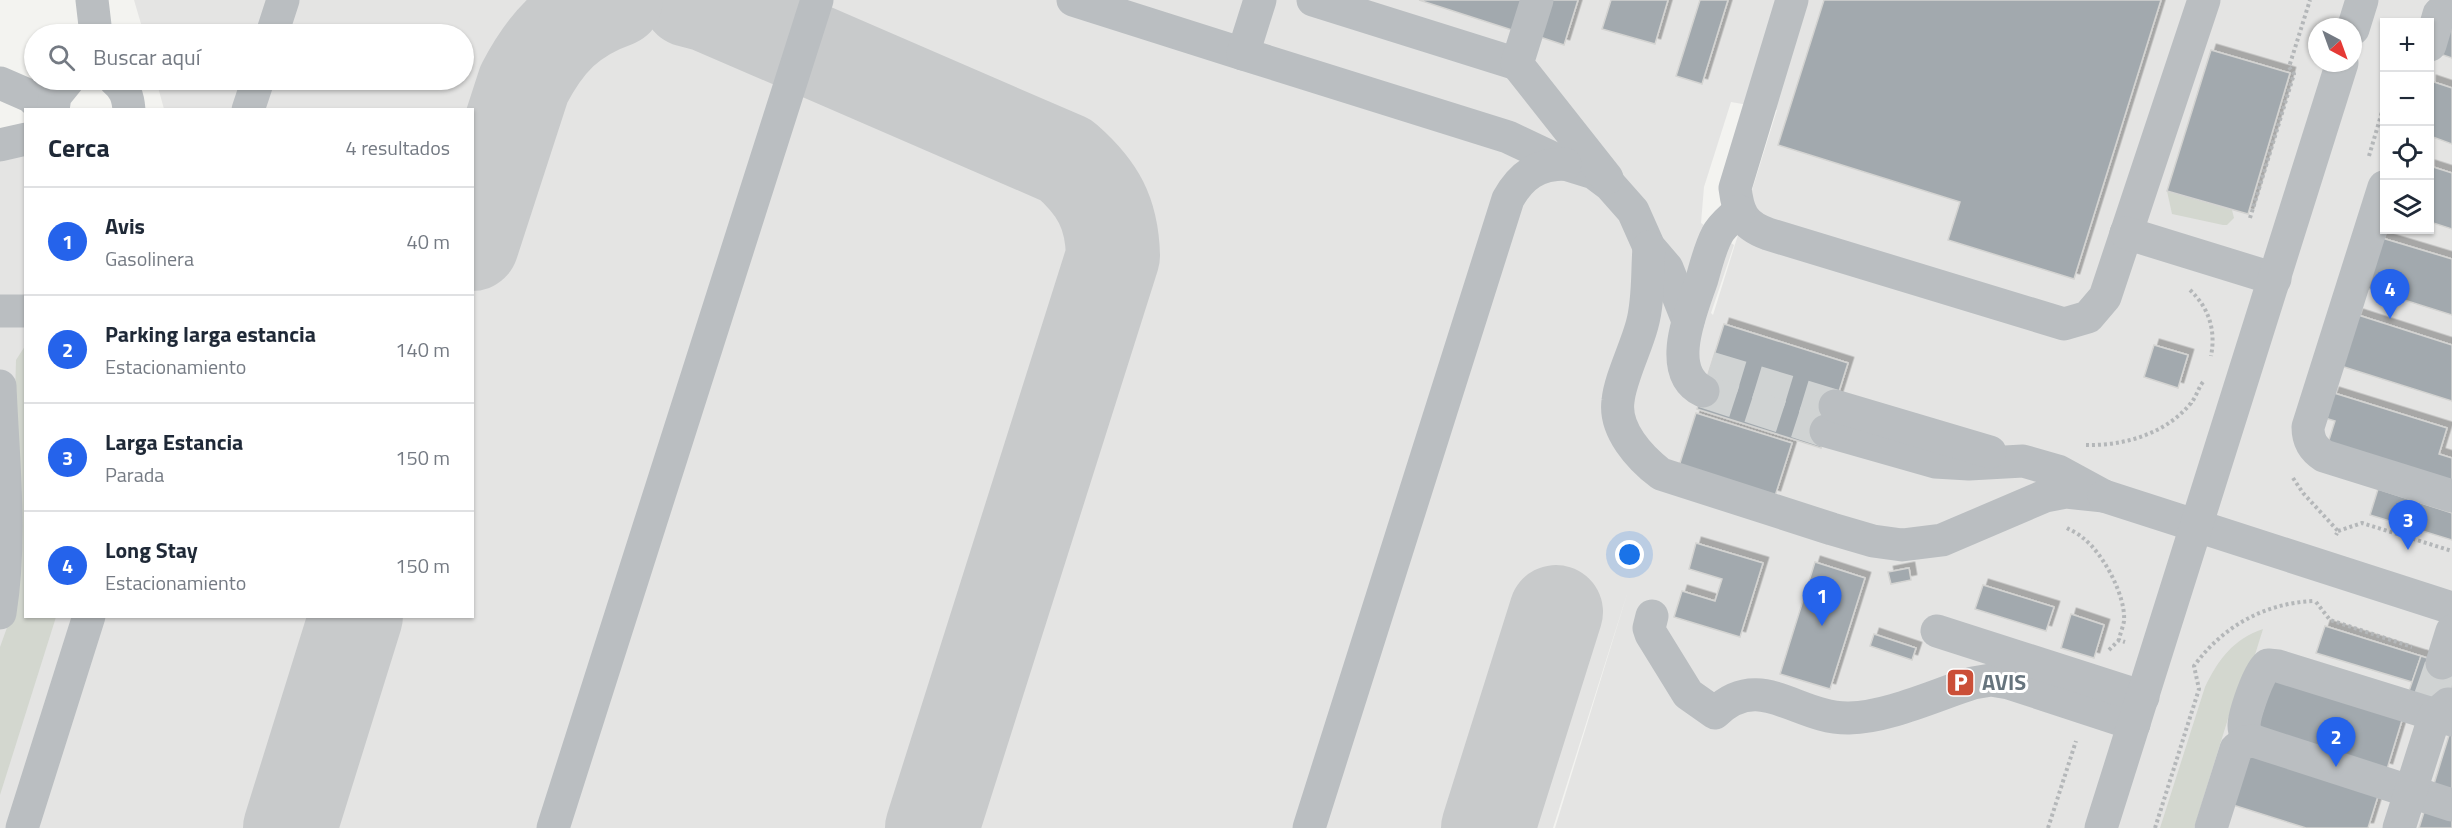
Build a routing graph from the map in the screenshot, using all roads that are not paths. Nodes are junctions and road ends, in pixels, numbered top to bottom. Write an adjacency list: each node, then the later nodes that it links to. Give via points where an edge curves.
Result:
1 (92, 0): 13 (street)
2 (283, 0): 14 (street)
3 (817, 0): 61 (street)
4 (1073, 0): 16 (street)
5 (1260, 0): 16 (street)
6 (1313, 0): 17 (street)
7 (1537, 0): 17 (street)
8 (1792, 0): 34 (street, via 1735,188)
9 (2204, 0): 35 (street)
10 (2362, 0): 12 (street)
11 (2452, 1): 15 (street, via 2439,14)
12 (2356, 18)
13 (95, 24)
14 (275, 24)
15 (2434, 31)
16 (1243, 54): 31 (street, via 1508,137)
17 (1517, 64): 33 (street)
18 (0, 65): 19 (street)
19 (24, 70)
20 (2340, 72): 37 (street)
21 (0, 83): 25 (street, via 30,96)
22 (58, 90): 26 (street)
23 (124, 90): 27 (street)
24 (255, 90): 28 (street)
25 (43, 108)
26 (53, 108)
27 (129, 108)
28 (250, 108)
29 (24, 139): 30 (street)
30 (0, 144)
31 (1565, 164): 33 (street, via 1594,173); 62 (street, via 1539,167 1525,176 1508,200)
32 (2376, 173): 45 (street, via 2308,436 2324,456)
33 (1623, 199): 36 (street, via 1640,224)
34 (1739, 211): 35 (street, via 1754,229 1768,234 2064,324 2088,317 2098,307); 40 (street, via 1717,233)
35 (2126, 233): 37 (street)
36 (1649, 247): 40 (street, via 1668,268); 44 (street, via 1642,326 1618,401 1629,441 1649,466 1661,474 1872,541 1902,545 1942,540 2045,496 2066,492)
37 (2275, 279): 46 (street)
38 (0, 311): 39 (street)
39 (24, 311)
40 (1687, 327): 41 (street, via 1683,345 1686,372 1690,381)
41 (1707, 379)
42 (0, 386): 48 (street, via 6,531)
43 (1830, 418): 44 (street, via 1935,462 2023,461 2058,471)
44 (2104, 496): 46 (street)
45 (2452, 496)
46 (2197, 526): 47 (street); 56 (street)
47 (2452, 608)
48 (0, 613)
49 (1652, 616): 54 (street, via 1651,634 1682,685 1696,701 1715,713 1727,701 1744,694 1761,694 1823,715 1870,716 1973,683)
50 (88, 618): 60 (street)
51 (1936, 631): 52 (street)
52 (2006, 653): 53 (street, via 1982,656); 54 (street)
53 (1922, 676)
54 (2049, 682): 56 (street)
55 (2441, 709): 57 (street, via 2268,665 2261,672 2244,724); 58 (street)
56 (2138, 710): 63 (street)
57 (2253, 741): 58 (street); 64 (street, via 2236,749)
58 (2411, 791): 59 (street); 65 (street)
59 (2452, 804)
60 (22, 828)
61 (553, 828)
62 (1309, 828)
63 (2101, 828)
64 (2211, 828)
65 (2399, 828)

